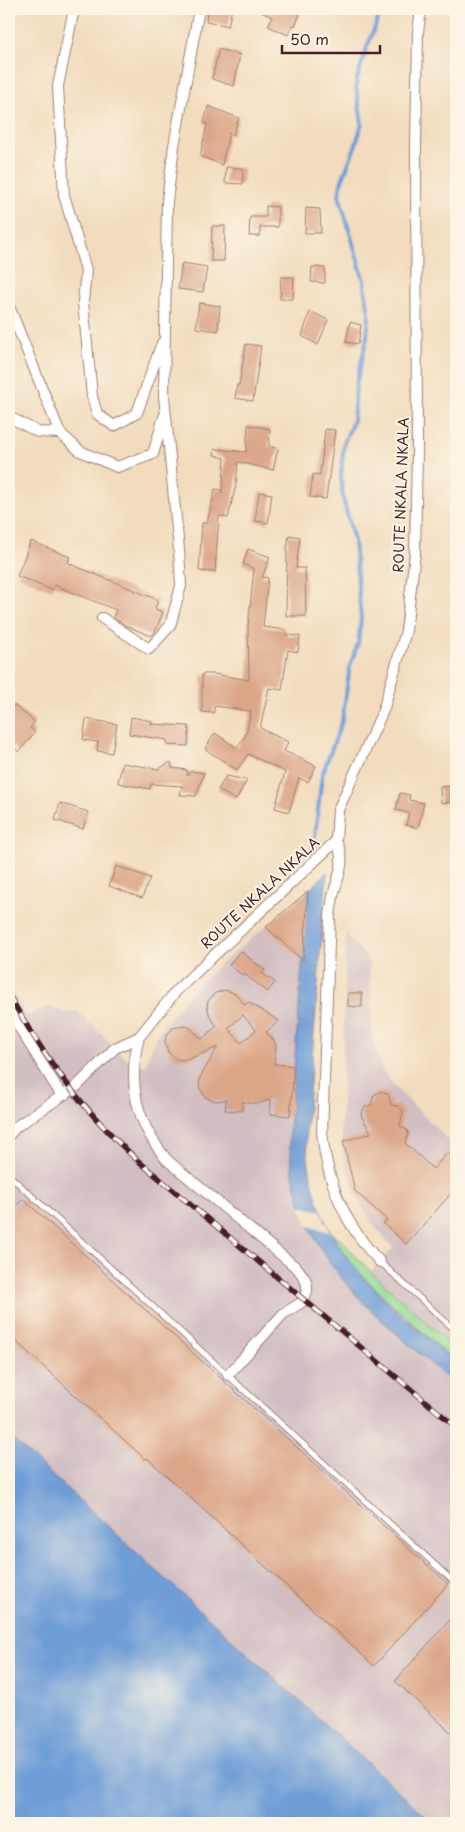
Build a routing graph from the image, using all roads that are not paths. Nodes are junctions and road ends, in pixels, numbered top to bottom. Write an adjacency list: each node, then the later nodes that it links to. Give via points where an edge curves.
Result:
1 (74, 9): 5 (street, via 58,86 64,195 86,270 83,302 92,396 97,414 114,426 137,413)
2 (199, 9): 5 (street, via 167,202)
3 (421, 9): 10 (street, ROUTE NKALA NKALA, via 416,145 415,553 406,631 383,711 338,810)
4 (9, 306): 8 (street)
5 (165, 335): 6 (street)
6 (166, 411): 8 (street, via 153,454 117,467 80,451); 9 (street, via 180,586 170,626 149,649)
7 (9, 416): 8 (street, via 38,432)
8 (60, 433)
9 (102, 618)
10 (336, 840): 12 (street, ROUTE NKALA NKALA, via 177,990); 16 (street, via 342,864 330,916 322,1133 324,1153 342,1210 358,1237)
11 (9, 1010): 13 (street)
12 (139, 1037): 13 (street, via 115,1048 77,1086); 18 (street, via 133,1066 135,1095 143,1123 158,1148 167,1160 298,1269 305,1279 306,1291 302,1302 283,1314)
13 (62, 1096): 14 (street)
14 (9, 1135)
15 (9, 1175): 18 (lane)
16 (380, 1262): 17 (lane)
17 (456, 1331)
18 (228, 1375): 19 (lane)
19 (456, 1584)

